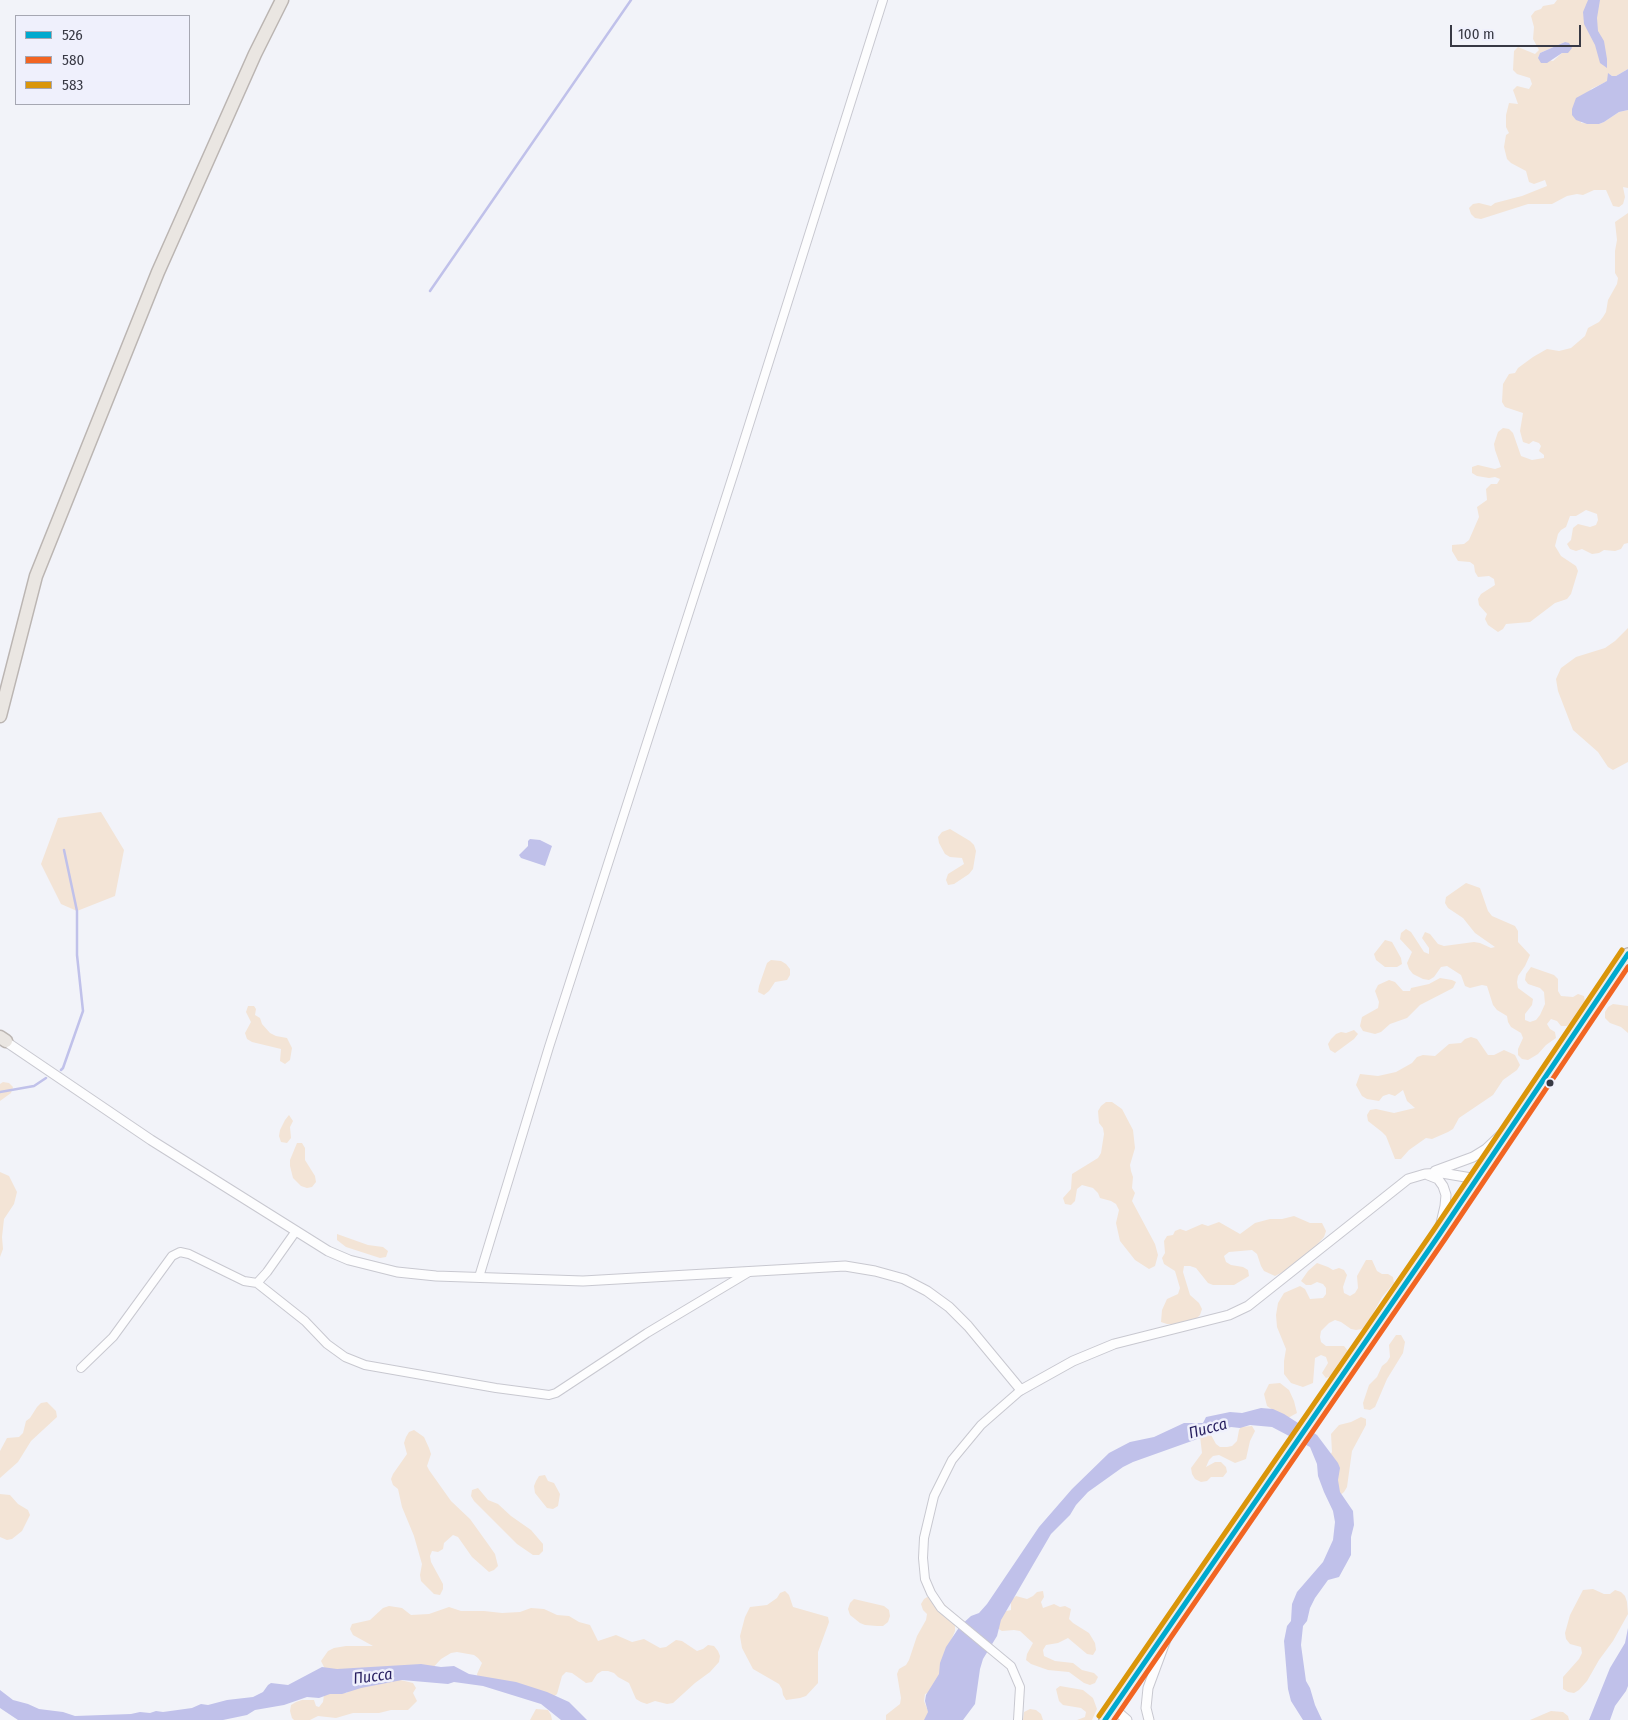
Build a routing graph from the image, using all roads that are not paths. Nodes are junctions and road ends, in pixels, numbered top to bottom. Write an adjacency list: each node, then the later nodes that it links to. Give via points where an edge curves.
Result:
1 (282, 0): 3 (highway, via 158,272 36,576)
2 (883, 0): 14 (street)
3 (19, 640): 4 (highway); 5 (highway)
4 (0, 701)
5 (0, 716)
6 (1628, 954): 8 (main road)
7 (1, 1039): 11 (street, via 151,1140)
8 (1515, 1123): 9 (street, via 1473,1157); 10 (main road)
9 (1425, 1174): 10 (street, via 1442,1173); 12 (street, via 1438,1180 1446,1195); 17 (street, via 1397,1186 1248,1306 1229,1315 1114,1344)
10 (1477, 1179): 12 (main road)
11 (296, 1231): 14 (street, via 328,1251 374,1267 436,1276); 15 (street)
12 (1439, 1235): 18 (main road)
13 (749, 1272): 14 (street, via 583,1281); 15 (street, via 549,1395 365,1365 328,1344 305,1321); 17 (street, via 845,1266 904,1278 949,1307)
14 (479, 1277)
15 (257, 1284): 16 (street, via 180,1252 172,1256 113,1337)
16 (81, 1368)
17 (1021, 1390): 20 (street, via 965,1442 952,1460 934,1496 924,1538 923,1558 925,1579 941,1608 1011,1666 1020,1687)
18 (1172, 1621): 19 (main road); 23 (street, via 1148,1688)
19 (1113, 1708): 21 (main road); 22 (street)
20 (1018, 1720)
21 (1105, 1720)
22 (1127, 1720)
23 (1148, 1720)

